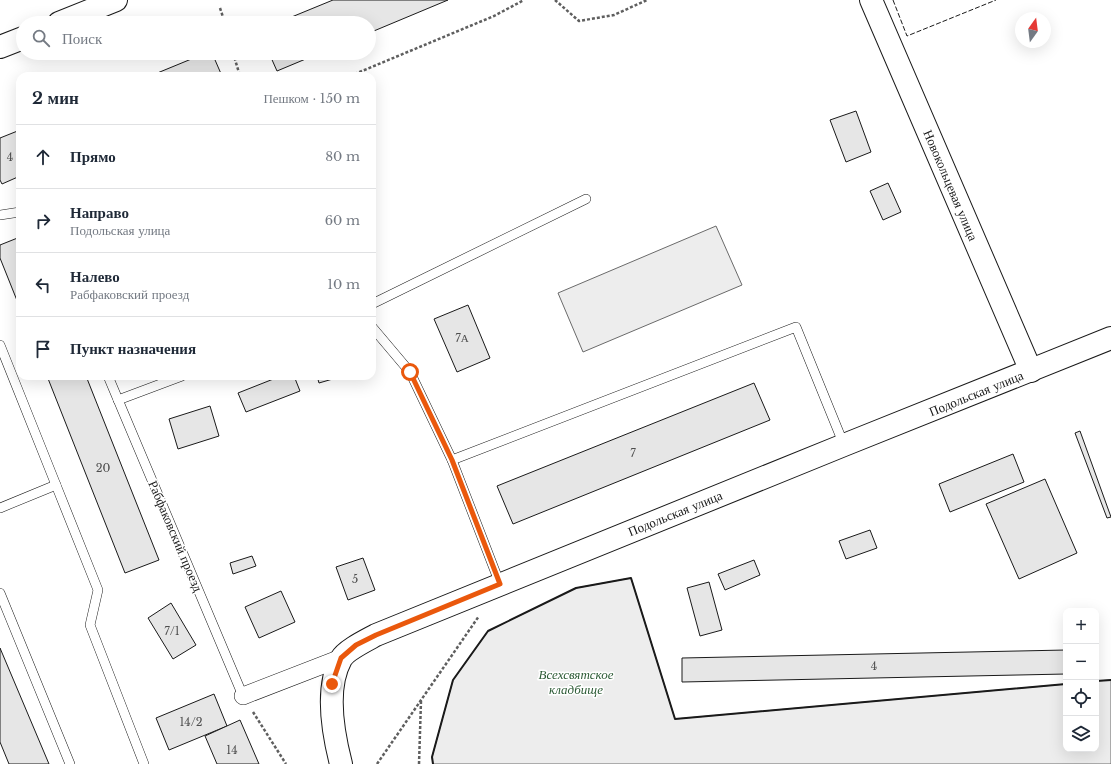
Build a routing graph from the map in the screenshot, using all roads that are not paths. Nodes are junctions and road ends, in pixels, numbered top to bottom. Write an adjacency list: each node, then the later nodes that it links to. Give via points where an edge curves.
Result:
1 (116, 0): 3 (street)
2 (870, 0): 13 (street, Новокольцевая улица)
3 (76, 16)
4 (16, 41): 5 (street)
5 (0, 47)
6 (586, 199): 9 (lane)
7 (16, 213): 8 (lane)
8 (0, 215)
9 (376, 302)
10 (376, 332): 18 (lane, via 410,372)
11 (1111, 338): 13 (street, Подольская улица)
12 (0, 345): 19 (lane)
13 (1031, 371): 17 (street, Подольская улица)
14 (110, 380): 16 (lane, Рабфаковский проезд)
15 (171, 380): 16 (lane)
16 (118, 400): 24 (lane, Рабфаковский проезд)
17 (844, 445): 18 (lane, via 796,327); 21 (street, Подольская улица)
18 (452, 460): 21 (lane)
19 (56, 485): 20 (lane); 26 (lane, via 98,590 90,625)
20 (0, 508)
21 (500, 584): 23 (street, Подольская улица, via 376,635 356,645)
22 (0, 593): 25 (lane)
23 (341, 658): 24 (street, Подольская улица); 27 (street, via 332,684 332,718)
24 (243, 696)
25 (70, 764)
26 (144, 764)
27 (341, 764)

